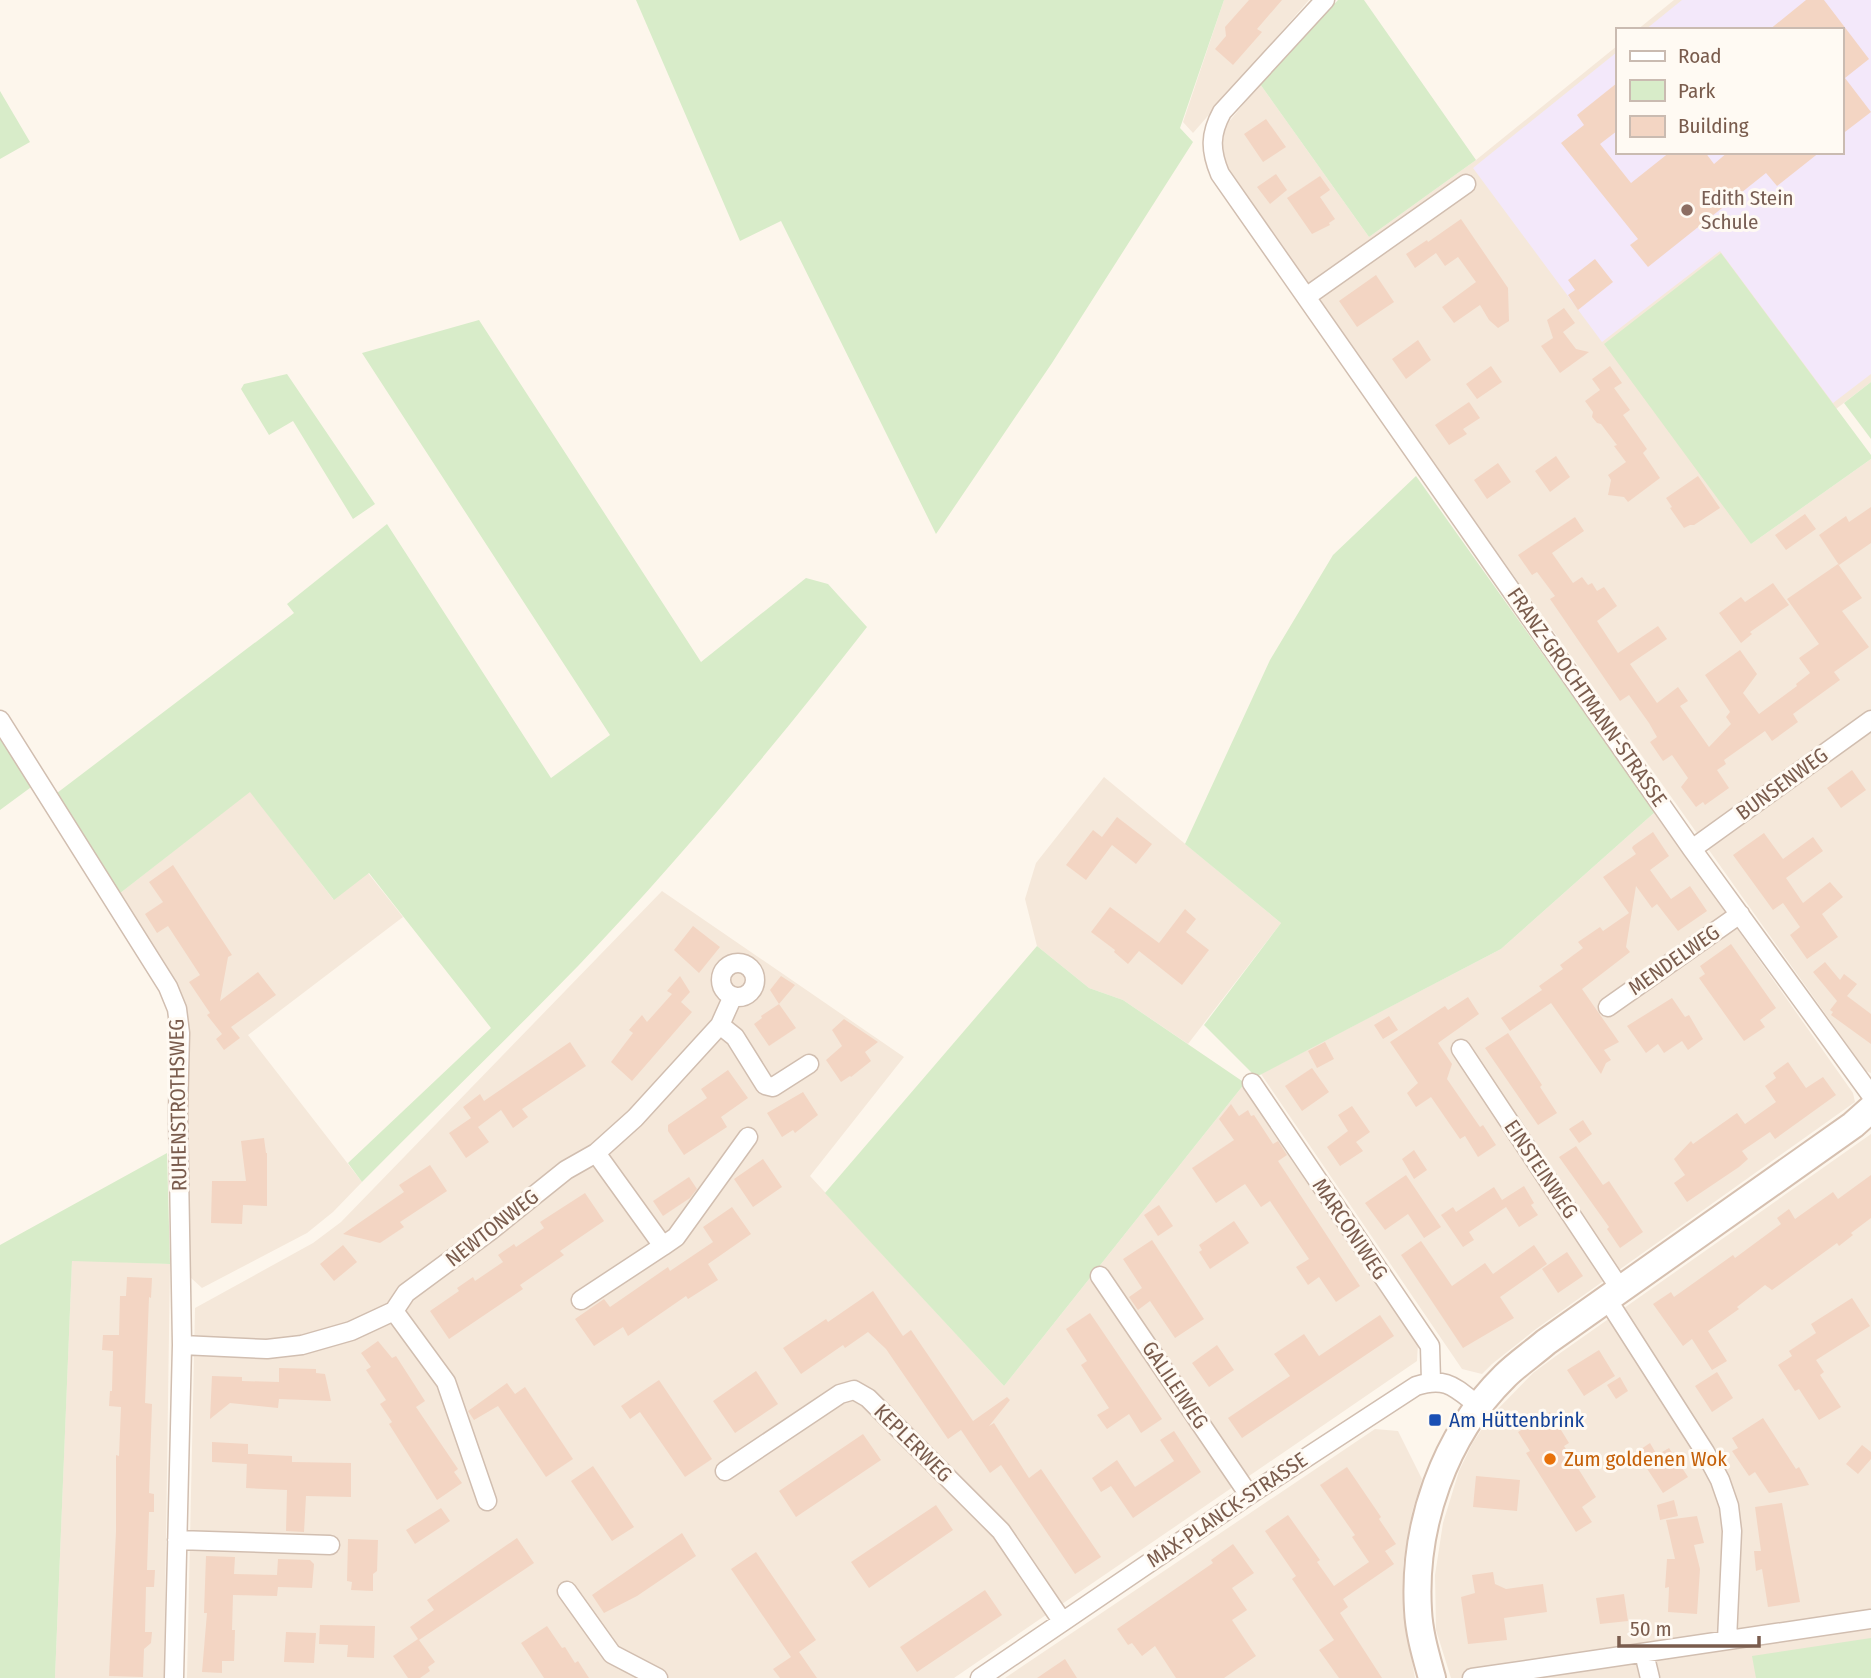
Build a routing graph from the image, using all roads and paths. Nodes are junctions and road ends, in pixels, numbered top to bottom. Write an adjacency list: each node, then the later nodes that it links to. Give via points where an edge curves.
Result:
1 (1325, 0): 3 (street, FRANZ-GROCHTMANN-STRASSE, via 1222,112 1211,141 1220,174)
2 (1466, 184): 3 (street)
3 (1306, 297): 6 (street, FRANZ-GROCHTMANN-STRASSE)
4 (0, 720): 23 (street, RUHENSTROTHSWEG, via 168,987 177,1009)
5 (1871, 720): 6 (street, BUNSENWEG)
6 (1692, 849): 7 (street, FRANZ-GROCHTMANN-STRASSE)
7 (1740, 914): 9 (street, MENDELWEG); 14 (street, FRANZ-GROCHTMANN-STRASSE)
8 (733, 996): 10 (street, NEWTONWEG)
9 (1608, 1007)
10 (720, 1025): 12 (street, via 735,1037 765,1085 774,1087); 17 (street, NEWTONWEG, via 635,1118)
11 (1461, 1049): 20 (street, EINSTEINWEG)
12 (809, 1064)
13 (1251, 1083): 24 (street, MARCONIWEG, via 1430,1346)
14 (1871, 1095)
15 (1871, 1109): 20 (street)
16 (748, 1137): 18 (street, via 676,1237)
17 (596, 1153): 18 (street); 22 (street, NEWTONWEG, via 566,1170 407,1293)
18 (663, 1246): 21 (street)
19 (1100, 1276): 27 (street, GALILEIWEG)
20 (1614, 1294): 25 (street, via 1546,1342 1504,1377); 34 (street, EINSTEINWEG, via 1720,1480 1732,1531)
21 (581, 1300)
22 (394, 1311): 23 (street, NEWTONWEG, via 351,1331 302,1345 267,1349); 28 (street, via 446,1382)
23 (182, 1345): 29 (street, RUHENSTROTHSWEG)
24 (1431, 1381): 25 (street, via 1443,1381); 27 (street, MAX-PLANCK-STRASSE, via 1403,1393)
25 (1479, 1406): 39 (street, via 1445,1463 1426,1517 1418,1569 1418,1612)
26 (725, 1471): 33 (street, KEPLERWEG, via 840,1394 855,1390 1001,1531)
27 (1249, 1495): 33 (street, MAX-PLANCK-STRASSE)
28 (487, 1501)
29 (177, 1540): 30 (street); 37 (street, RUHENSTROTHSWEG)
30 (330, 1545)
31 (567, 1591): 38 (street, via 612,1654)
32 (1871, 1619): 34 (street)
33 (1062, 1621): 36 (street, MAX-PLANCK-STRASSE)
34 (1727, 1640): 35 (street)
35 (1644, 1653): 40 (street); 41 (street)
36 (992, 1675)
37 (174, 1678)
38 (658, 1678)
39 (1432, 1678)
40 (1472, 1678)
41 (1650, 1678)

